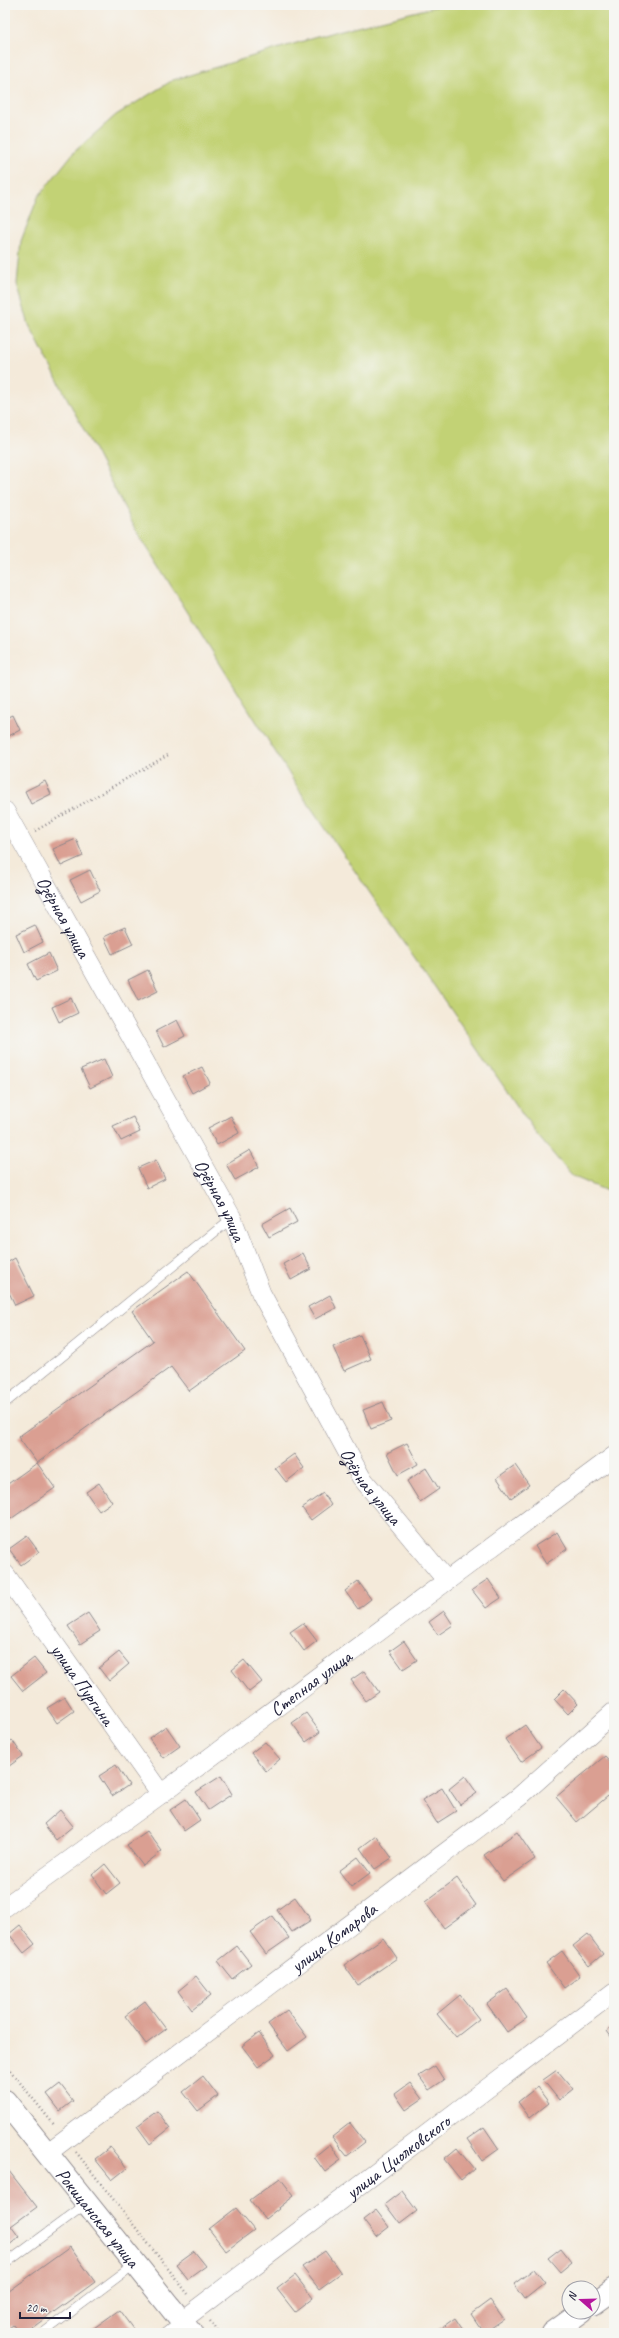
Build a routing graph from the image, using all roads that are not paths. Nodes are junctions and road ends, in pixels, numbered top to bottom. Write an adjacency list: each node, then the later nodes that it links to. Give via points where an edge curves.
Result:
1 (5, 811): 2 (street, Озёрная улица)
2 (14, 834): 3 (street, Озёрная улица)
3 (232, 1218): 4 (lane); 7 (street, Озёрная улица, via 260,1293 361,1477)
4 (5, 1403)
5 (614, 1456): 7 (street, Степная улица)
6 (5, 1574): 9 (street, улица Пургина)
7 (447, 1581): 9 (street, Степная улица)
8 (614, 1712): 13 (street, улица Комарова, via 519,1797)
9 (160, 1794): 10 (street, Степная улица)
10 (5, 1907)
11 (614, 1992): 20 (street, улица Циолковского, via 199,2308)
12 (5, 2101): 13 (street, Рокицанская улица)
13 (46, 2154): 14 (street, Рокицанская улица)
14 (86, 2204): 15 (lane); 16 (street, Рокицанская улица)
15 (5, 2264)
16 (135, 2264): 20 (street, Рокицанская улица); 21 (lane)
17 (614, 2289): 18 (street)
18 (601, 2298)
19 (571, 2320): 22 (street)
20 (179, 2329)
21 (43, 2333)
22 (553, 2333)

